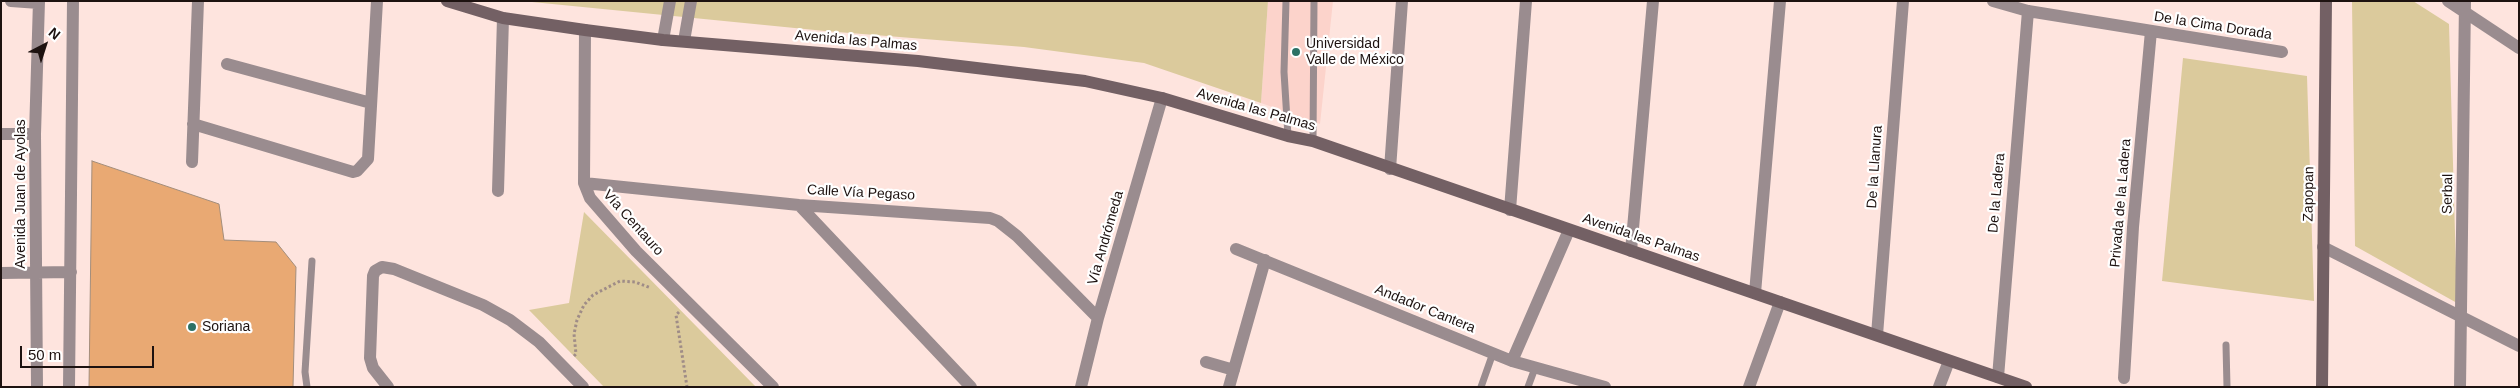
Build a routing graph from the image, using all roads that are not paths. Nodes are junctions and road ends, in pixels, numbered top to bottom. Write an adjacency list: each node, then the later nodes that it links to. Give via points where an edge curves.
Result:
1 (12, 1): 18 (street)
2 (73, 1): 48 (street)
3 (198, 1): 31 (street)
4 (377, 1): 30 (street)
5 (447, 1): 21 (street, Avenida las Palmas)
6 (670, 1): 24 (street)
7 (691, 1): 25 (street)
8 (1286, 1): 34 (lane, via 1284,72)
9 (1314, 1): 35 (lane)
10 (1402, 1): 37 (street)
11 (1526, 1): 41 (street)
12 (1653, 1): 45 (street)
13 (1780, 1): 51 (street)
14 (1903, 1): 55 (street, De la Llanura)
15 (1993, 1): 20 (street, De la Cima Dorada)
16 (2326, 1): 43 (street, Zapopan)
17 (2448, 1): 19 (street)
18 (39, 2): 33 (street, Avenida Juan de Ayolas)
19 (2465, 7): 26 (street); 54 (street, Serbal)
20 (2028, 11): 23 (street, De la Cima Dorada); 64 (street, De la Ladera)
21 (503, 18): 22 (street, Avenida las Palmas); 39 (street)
22 (585, 30): 24 (street, Avenida las Palmas); 38 (street, Vía Centauro)
23 (2152, 31): 27 (street, De la Cima Dorada); 65 (street, Privada de la Ladera, via 2133,227)
24 (663, 40): 25 (street, Avenida las Palmas)
25 (684, 42): 29 (street, Avenida las Palmas, via 918,61 1085,81)
26 (2519, 48)
27 (2282, 52)
28 (227, 64): 30 (street)
29 (1162, 98): 34 (street, Avenida las Palmas); 53 (street, Vía Andrómeda)
30 (371, 103): 31 (street, via 368,159 362,168 353,172)
31 (193, 124): 36 (street)
32 (1, 134): 33 (street)
33 (35, 134): 50 (street, Avenida Juan de Ayolas)
34 (1288, 136): 35 (street, Avenida las Palmas)
35 (1312, 141): 37 (street, Avenida las Palmas)
36 (192, 162)
37 (1390, 169): 41 (street, Avenida las Palmas)
38 (584, 183): 40 (street, Calle Vía Pegaso); 72 (street, Vía Centauro, via 600,212)
39 (498, 191)
40 (799, 205): 53 (street, Calle Vía Pegaso, via 998,221); 73 (street)
41 (1510, 210): 42 (street, Avenida las Palmas)
42 (1569, 230): 45 (street, Avenida las Palmas); 59 (street)
43 (2323, 247): 54 (street); 83 (street, Zapopan)
44 (1236, 249): 46 (street, Andador Cantera)
45 (1631, 250): 51 (street, Avenida las Palmas)
46 (1265, 260): 58 (street, Andador Cantera); 63 (street)
47 (312, 261): 69 (lane)
48 (71, 272): 50 (street); 68 (street)
49 (1, 273): 50 (street)
50 (35, 274): 67 (street, Avenida Juan de Ayolas)
51 (1755, 293): 52 (street, Avenida las Palmas)
52 (1780, 302): 55 (street, Avenida las Palmas); 79 (street)
53 (1098, 318): 74 (street, Vía Andrómeda)
54 (2461, 318): 57 (street); 84 (street, Serbal)
55 (1877, 336): 60 (street, Avenida las Palmas)
56 (2226, 345): 82 (lane)
57 (2519, 346)
58 (1493, 353): 59 (street, Andador Cantera); 76 (lane)
59 (1512, 361): 62 (street, Andador Cantera)
60 (1949, 361): 64 (street, Avenida las Palmas); 80 (street)
61 (1206, 362): 63 (street)
62 (1535, 368): 66 (street, Andador Cantera); 77 (lane)
63 (1234, 370): 75 (street)
64 (1998, 377): 81 (street, Avenida las Palmas)
65 (2124, 378)
66 (1579, 383): 78 (street, Andador Cantera)
67 (36, 387)
68 (69, 387)
69 (306, 387)
70 (388, 387): 71 (street, via 373,368 370,358 373,276 380,268 394,269 483,305 510,320 539,342)
71 (583, 387)
72 (773, 387)
73 (971, 387)
74 (1081, 387)
75 (1229, 387)
76 (1481, 387)
77 (1528, 387)
78 (1605, 387)
79 (1749, 387)
80 (1939, 387)
81 (2026, 387)
82 (2227, 387)
83 (2322, 387)
84 (2460, 387)

